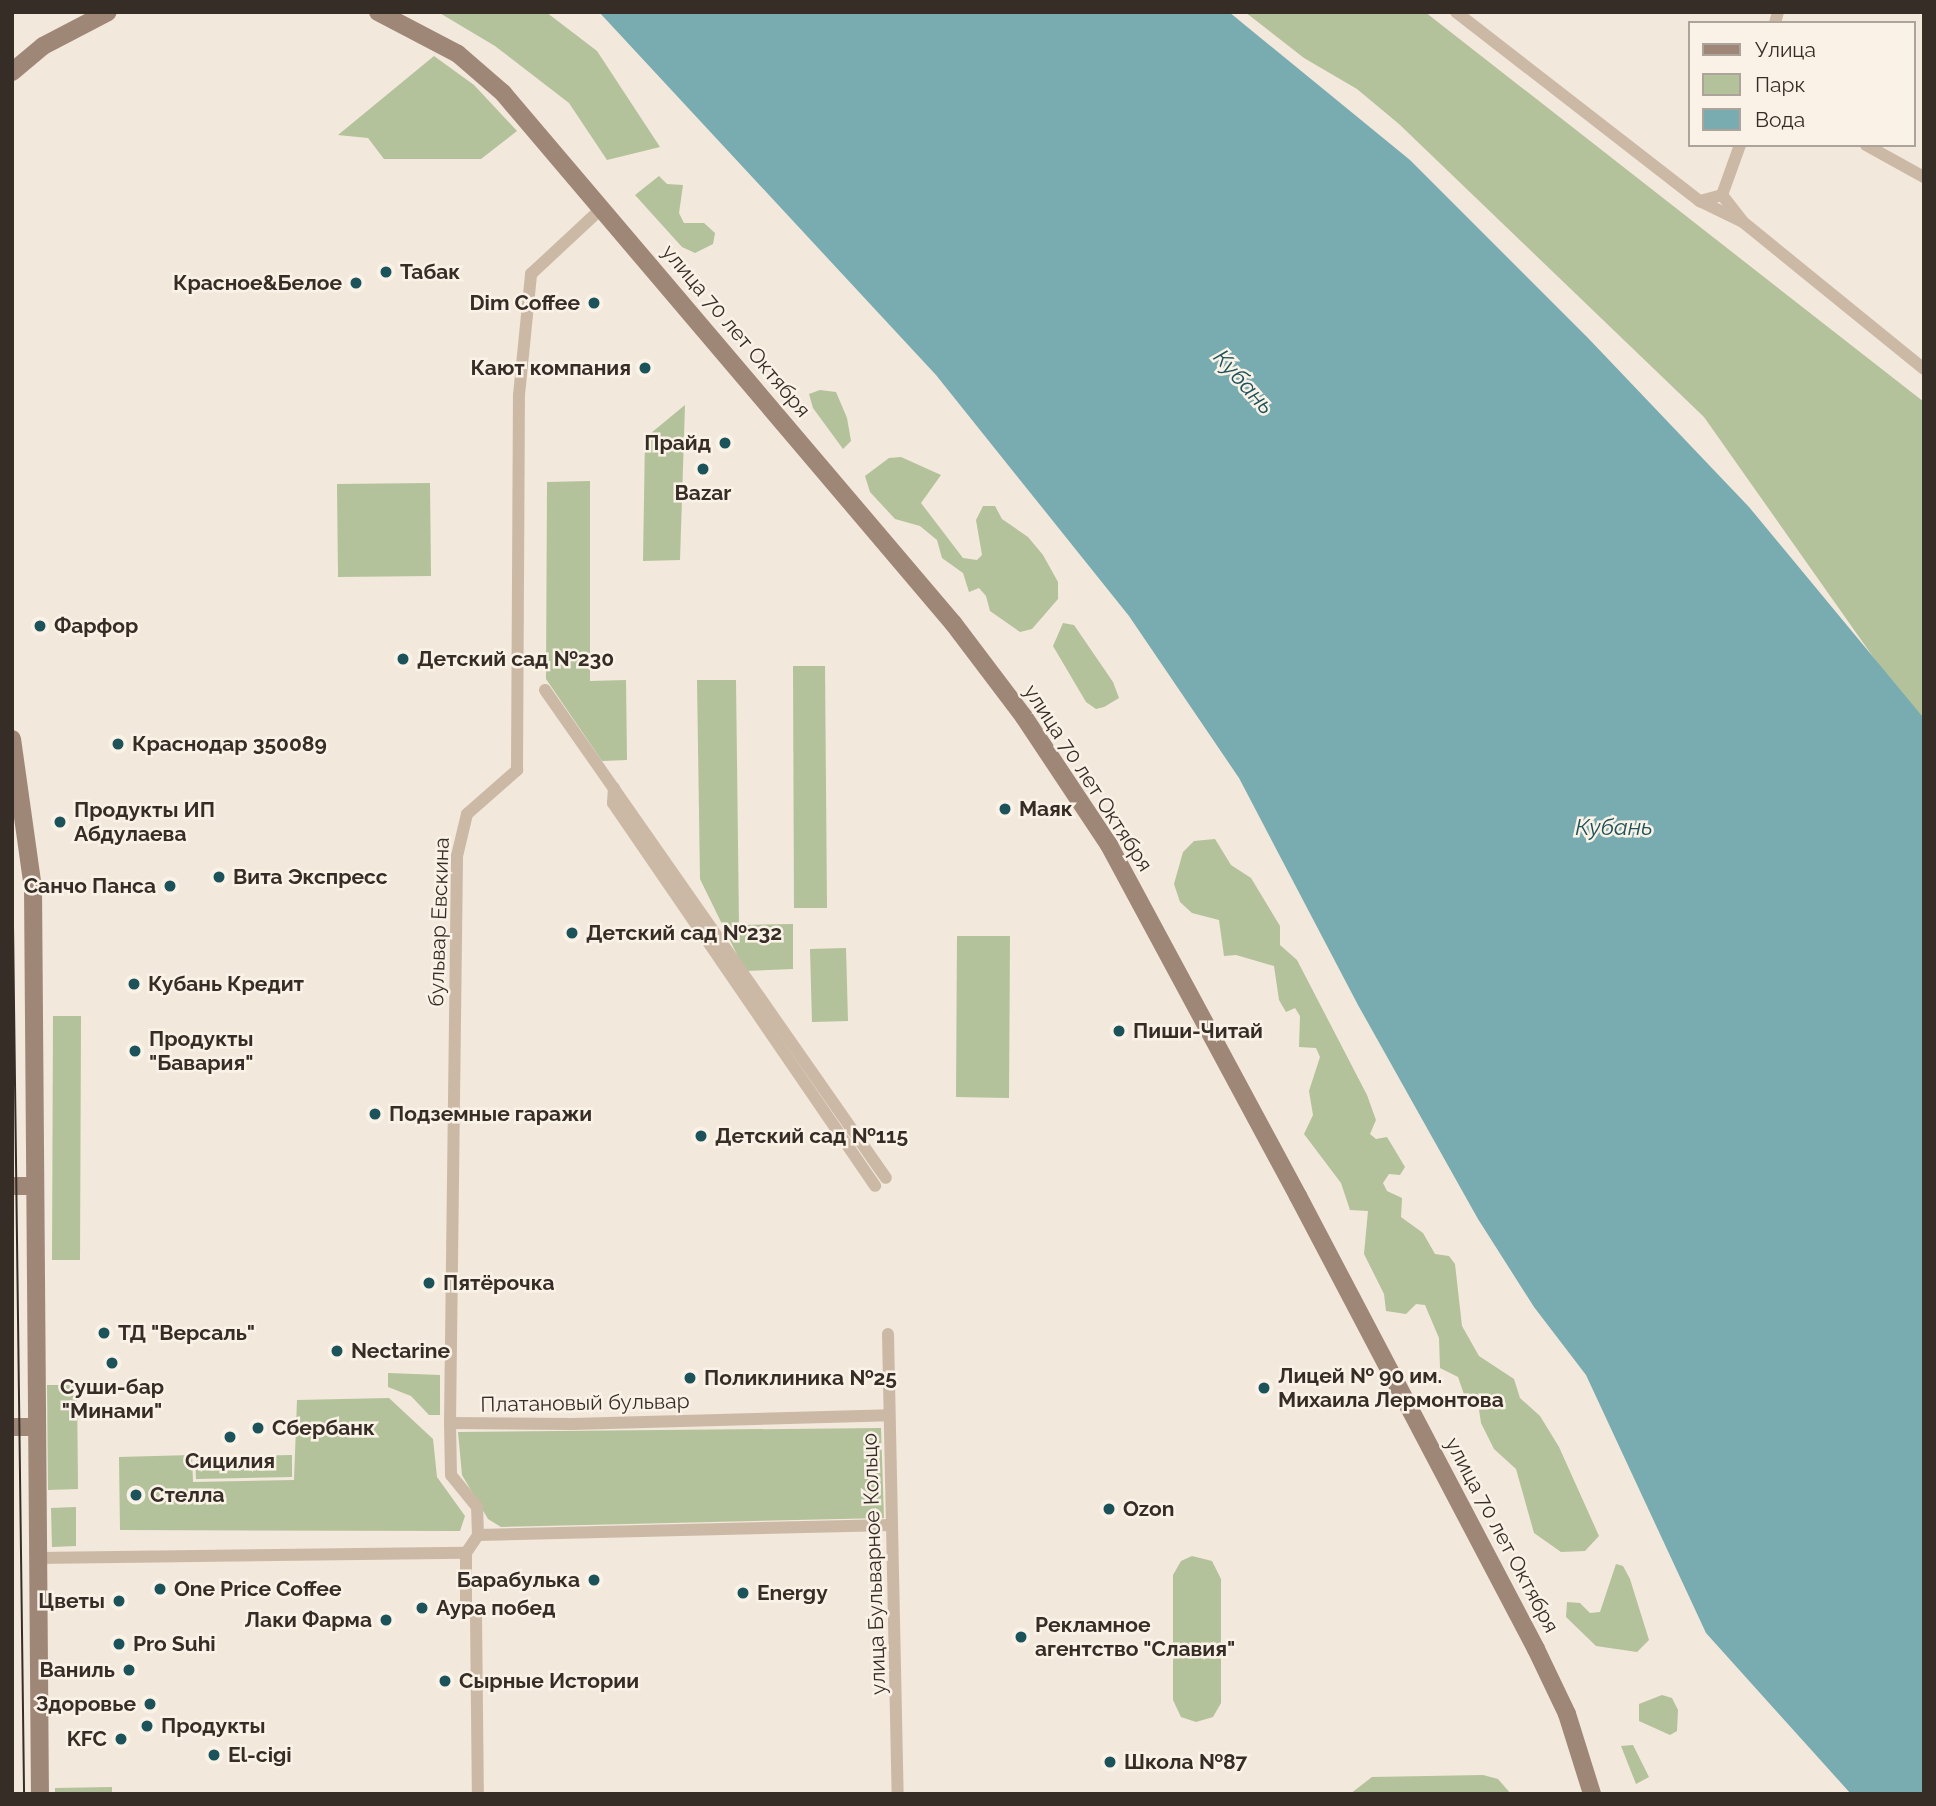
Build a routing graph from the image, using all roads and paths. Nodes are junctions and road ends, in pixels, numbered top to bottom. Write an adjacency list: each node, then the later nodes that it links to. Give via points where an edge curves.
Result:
1 (108, 12): 4 (main road, via 43,46)
2 (378, 12): 10 (main road, улица 70 лет Октября, via 434,39 485,77)
3 (1456, 12): 9 (street)
4 (12, 72)
5 (1739, 147): 8 (street)
6 (1870, 147): 7 (street)
7 (1924, 177)
8 (1722, 195): 9 (street); 11 (street)
9 (1700, 201): 11 (street)
10 (602, 208): 20 (street, бульвар Евскина, via 531,274 519,396 517,770 467,814 457,856); 30 (main road, улица 70 лет Октября, via 953,622 1024,717 1109,845 1536,1649 1567,1714)
11 (1743, 222): 12 (street)
12 (1924, 369)
13 (545, 690): 15 (street)
14 (12, 739): 17 (main road, via 33,888)
15 (881, 1182)
16 (12, 1186): 17 (main road)
17 (33, 1186): 22 (main road)
18 (888, 1334): 19 (street, улица Бульварное Кольцо)
19 (889, 1415): 20 (street, Платановый бульвар); 23 (street, улица Бульварное Кольцо)
20 (450, 1423): 24 (street, бульвар Евскина, via 451,1475 477,1507)
21 (12, 1427): 22 (main road)
22 (36, 1427): 26 (main road)
23 (892, 1525): 24 (street); 29 (street, улица Бульварное Кольцо)
24 (478, 1535): 25 (street)
25 (466, 1553): 26 (street); 28 (street, via 466,1607 476,1615)
26 (37, 1558): 27 (main road)
27 (40, 1794)
28 (478, 1794)
29 (898, 1794)
30 (1592, 1794)

